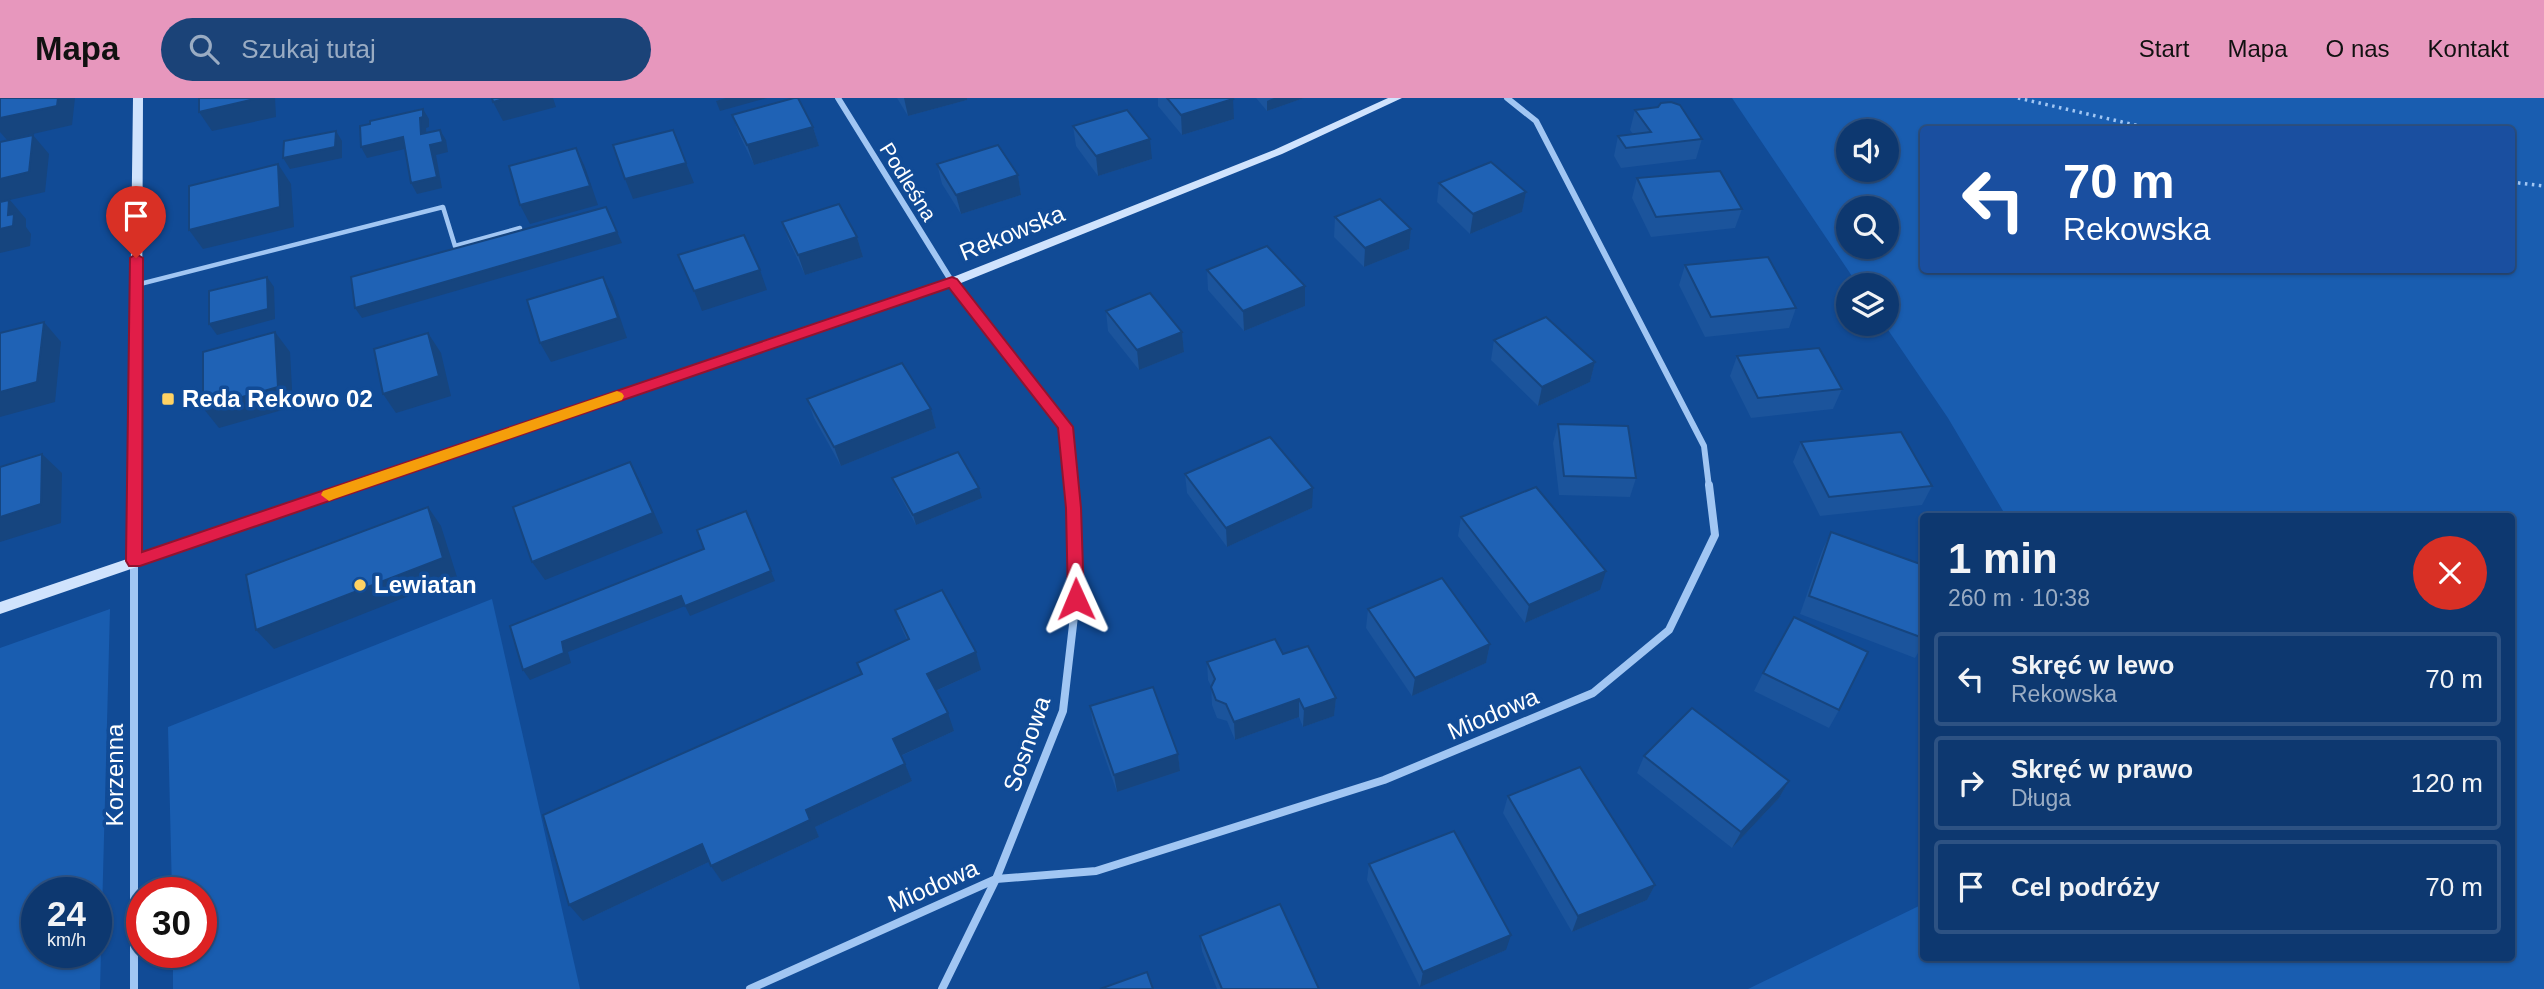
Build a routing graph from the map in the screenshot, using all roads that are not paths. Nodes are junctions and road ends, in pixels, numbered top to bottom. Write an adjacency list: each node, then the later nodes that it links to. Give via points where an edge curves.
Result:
1 (138, 98): 7 (street)
2 (838, 98): 6 (street, Podleśna)
3 (1397, 98): 6 (street, Rekowska, via 1278,152)
4 (1507, 98): 10 (street, Miodowa, via 1536,121 1704,446 1715,535 1668,630 1593,693 1384,780 1096,871)
5 (520, 228): 7 (lane, via 455,246 443,207)
6 (952, 282): 8 (street, Rekowska); 10 (street, Sosnowa, via 1065,427 1073,508 1076,599 1063,711)
7 (136, 285): 8 (street)
8 (134, 561): 9 (street, Rekowska); 11 (street, Korzenna)
9 (0, 608)
10 (996, 879): 12 (street, Miodowa); 13 (street, Sosnowa)
11 (134, 989)
12 (750, 989)
13 (943, 989)

